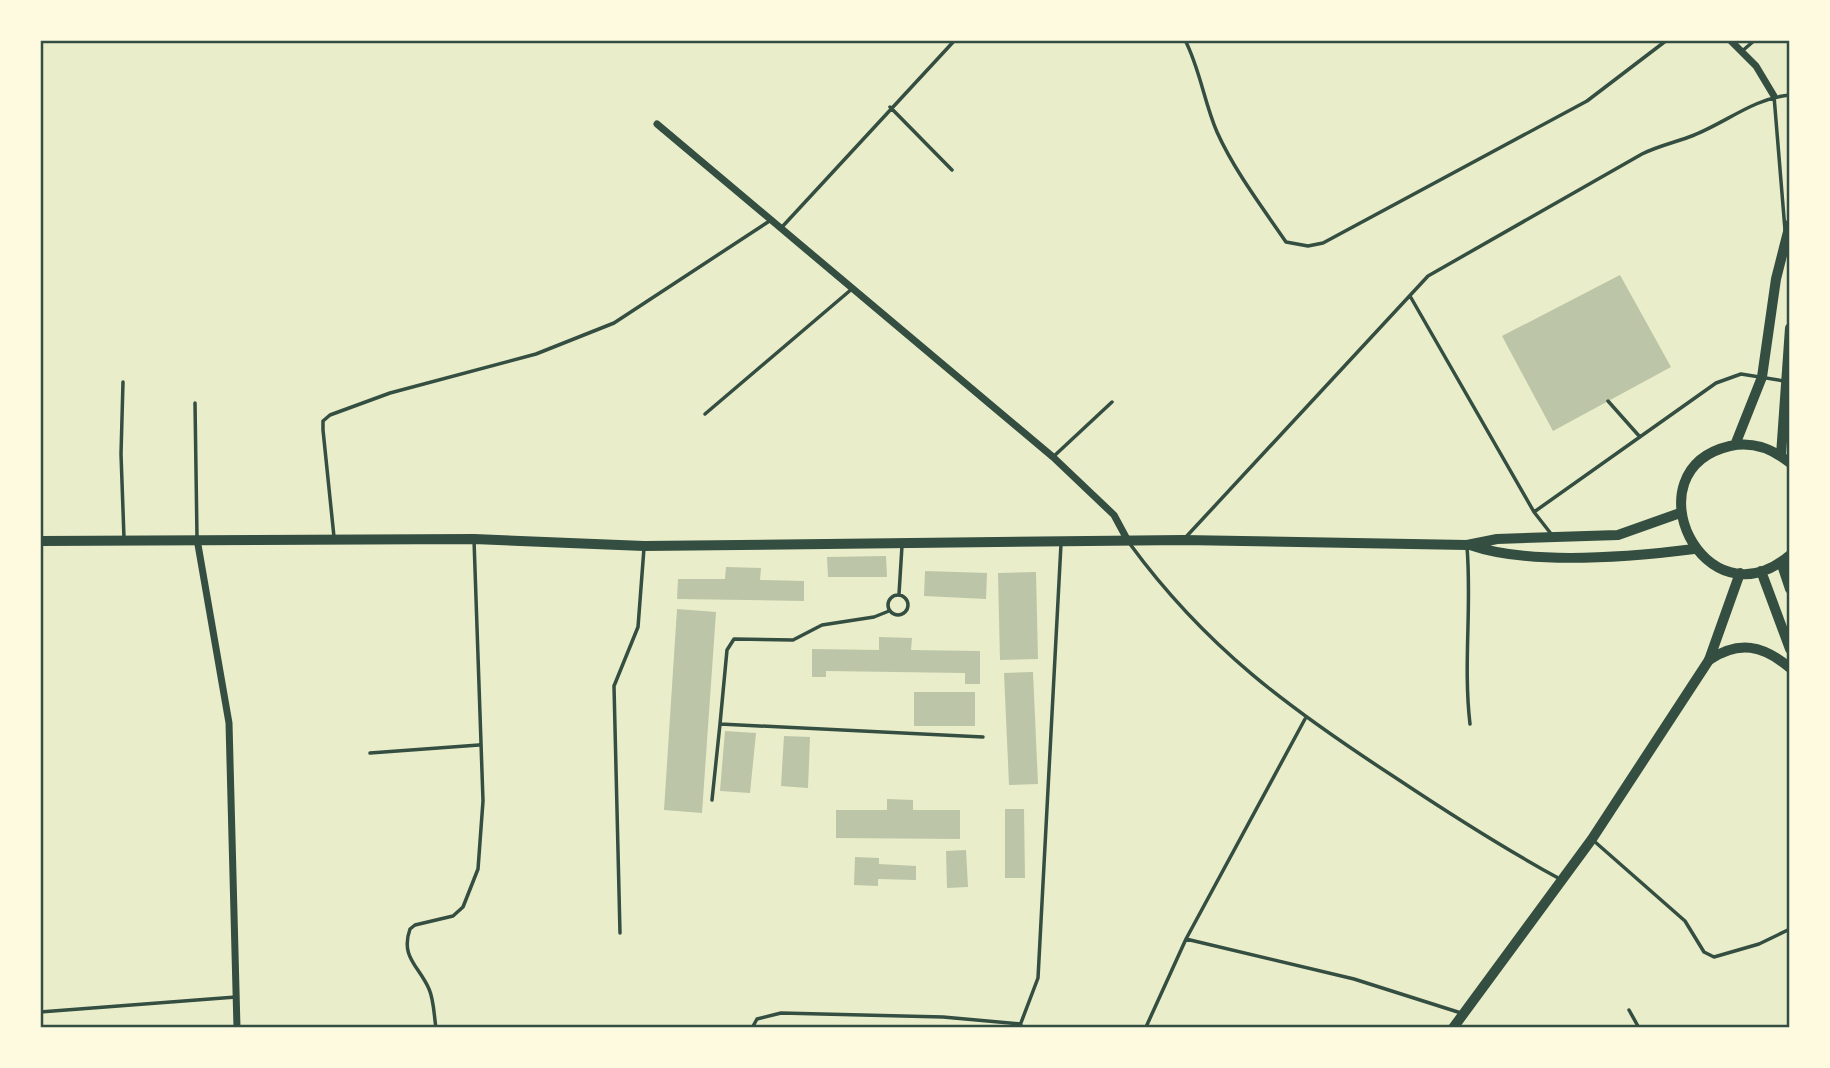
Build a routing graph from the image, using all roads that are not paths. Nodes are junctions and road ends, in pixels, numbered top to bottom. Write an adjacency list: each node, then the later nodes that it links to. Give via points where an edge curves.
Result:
1 (955, 40): 9 (lane)
2 (1185, 40): 3 (lane, via 1224,145 1286,242 1308,246 1323,243 1587,101)
3 (1667, 40)
4 (1730, 40): 6 (street)
5 (1755, 40): 6 (lane)
6 (1741, 52): 8 (street, via 1756,66)
7 (1790, 95): 8 (lane)
8 (1774, 96): 14 (lane); 16 (lane, via 1689,137 1642,153 1428,276)
9 (890, 107): 11 (lane); 13 (lane)
10 (657, 124): 12 (street)
11 (952, 170)
12 (772, 219): 13 (street); 33 (lane, via 614,323 537,354 390,393 330,415 323,421 323,430)
13 (782, 227): 15 (street)
14 (1787, 229): 18 (main road)
15 (853, 288): 24 (lane); 27 (street)
16 (1410, 296): 29 (lane); 37 (lane)
17 (1790, 328): 20 (main road)
18 (1762, 377): 20 (lane); 25 (lane, via 1741,374 1716,383); 26 (main road)
19 (123, 382): 35 (lane)
20 (1788, 382): 28 (main road)
21 (1608, 401): 25 (lane)
22 (195, 402): 32 (lane)
23 (1112, 402): 27 (lane)
24 (705, 414)
25 (1640, 437): 29 (lane)
26 (1735, 445): 28 (main road, via 1757,445); 30 (main road, via 1715,451 1698,464 1686,481)
27 (1053, 457): 39 (street, via 1114,515)
28 (1785, 459)
29 (1534, 512): 31 (lane)
30 (1681, 513): 31 (main road, via 1618,535); 43 (main road)
31 (1553, 537): 40 (main road)
32 (197, 539): 33 (main road); 35 (main road); 65 (street, via 229,723)
33 (334, 539): 34 (main road)
34 (474, 539): 41 (main road); 57 (lane)
35 (124, 540): 36 (main road)
36 (40, 541)
37 (1183, 541): 39 (main road); 40 (main road)
38 (1062, 542): 39 (main road); 42 (main road); 69 (lane, via 1038,978)
39 (1128, 542): 53 (lane, via 1188,617)
40 (1467, 545): 43 (main road, via 1497,555 1631,557); 55 (lane)
41 (644, 546): 42 (main road); 63 (lane, via 638,627 614,686)
42 (902, 546): 48 (lane)
43 (1695, 549): 46 (main road, via 1715,566)
44 (1785, 559): 45 (main road); 47 (main road)
45 (1761, 571): 46 (main road); 50 (main road)
46 (1740, 573): 51 (main road)
47 (1790, 589)
48 (898, 594): 49 (lane, via 888,602); 49 (lane, via 906,599 906,612 897,615)
49 (889, 611): 54 (lane, via 822,625 793,640 734,639 727,650)
50 (1790, 649)
51 (1709, 660): 52 (main road, via 1727,648 1749,648 1765,651); 60 (main road)
52 (1790, 668)
53 (1305, 719): 61 (lane, via 1489,840); 64 (lane)
54 (720, 724): 56 (lane); 59 (lane)
55 (1470, 724)
56 (984, 737)
57 (479, 744): 58 (lane); 72 (lane, via 483,801 472,889 453,916 410,929 406,945 408,957 430,990)
58 (369, 752)
59 (712, 800)
60 (1592, 839): 61 (main road); 62 (lane, via 1685,921 1704,952 1714,957)
61 (1561, 880): 68 (main road)
62 (1790, 929)
63 (620, 933)
64 (1186, 939): 68 (lane, via 1354,979); 70 (lane)
65 (236, 997): 67 (lane); 71 (street)
66 (1629, 1010): 75 (lane)
67 (40, 1012)
68 (1462, 1014): 74 (main road)
69 (1020, 1026): 73 (lane, via 943,1017 780,1013 757,1020)
70 (1146, 1027)
71 (237, 1028)
72 (436, 1028)
73 (752, 1028)
74 (1453, 1028)
75 (1639, 1028)

